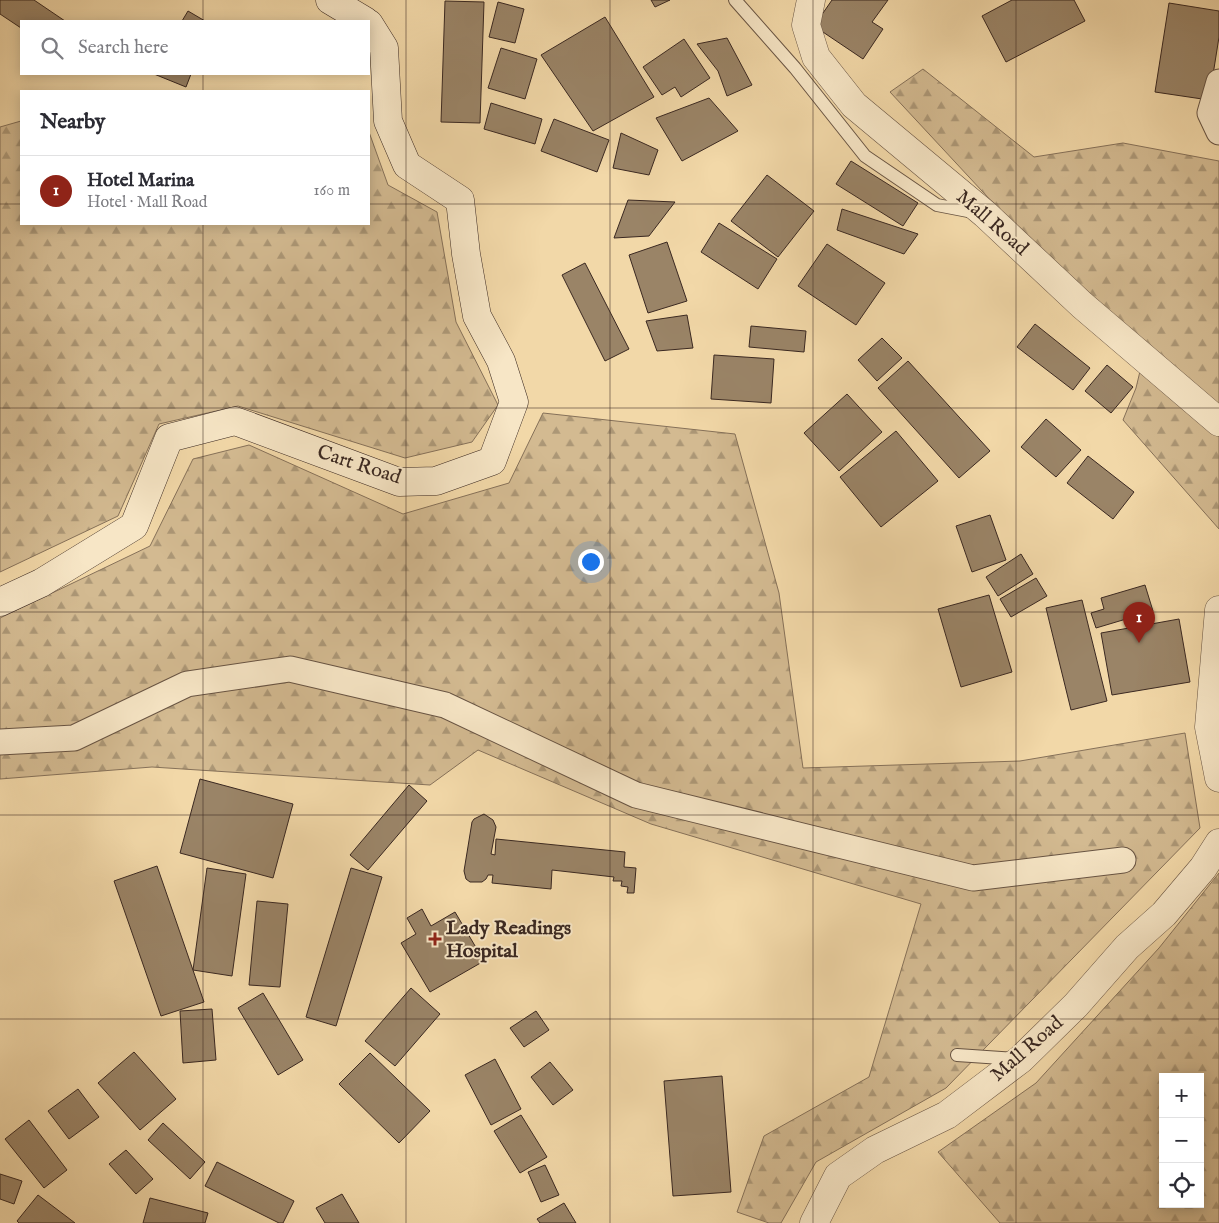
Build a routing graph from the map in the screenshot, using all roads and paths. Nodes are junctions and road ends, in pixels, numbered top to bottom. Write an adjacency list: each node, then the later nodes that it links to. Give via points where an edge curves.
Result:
1 (330, 0): 4 (street)
2 (735, 0): 8 (lane, via 795,68 865,156 936,206)
3 (811, 0): 8 (street, Mall Road, via 806,25 816,57 854,106)
4 (363, 20)
5 (370, 26): 10 (street, Cart Road, via 384,48 388,122 407,165 460,200 477,316 501,361 514,402 492,461 436,481 399,482 235,421 169,438 134,526 41,583)
6 (1219, 82): 7 (street, via 1210,113)
7 (1219, 132)
8 (985, 214): 9 (street, Mall Road, via 1082,305)
9 (1219, 422)
10 (0, 602)
11 (1219, 610): 13 (street, via 1208,727)
12 (0, 742): 15 (street, via 74,738 187,684 290,669 445,705 636,795 973,878)
13 (1219, 778)
14 (1219, 843): 17 (street, Mall Road, via 1203,868 1164,914 1127,947 1076,1005)
15 (1123, 860)
16 (958, 1054): 17 (lane)
17 (1021, 1059): 18 (street, Mall Road, via 947,1114 875,1150 838,1176)
18 (814, 1223)

